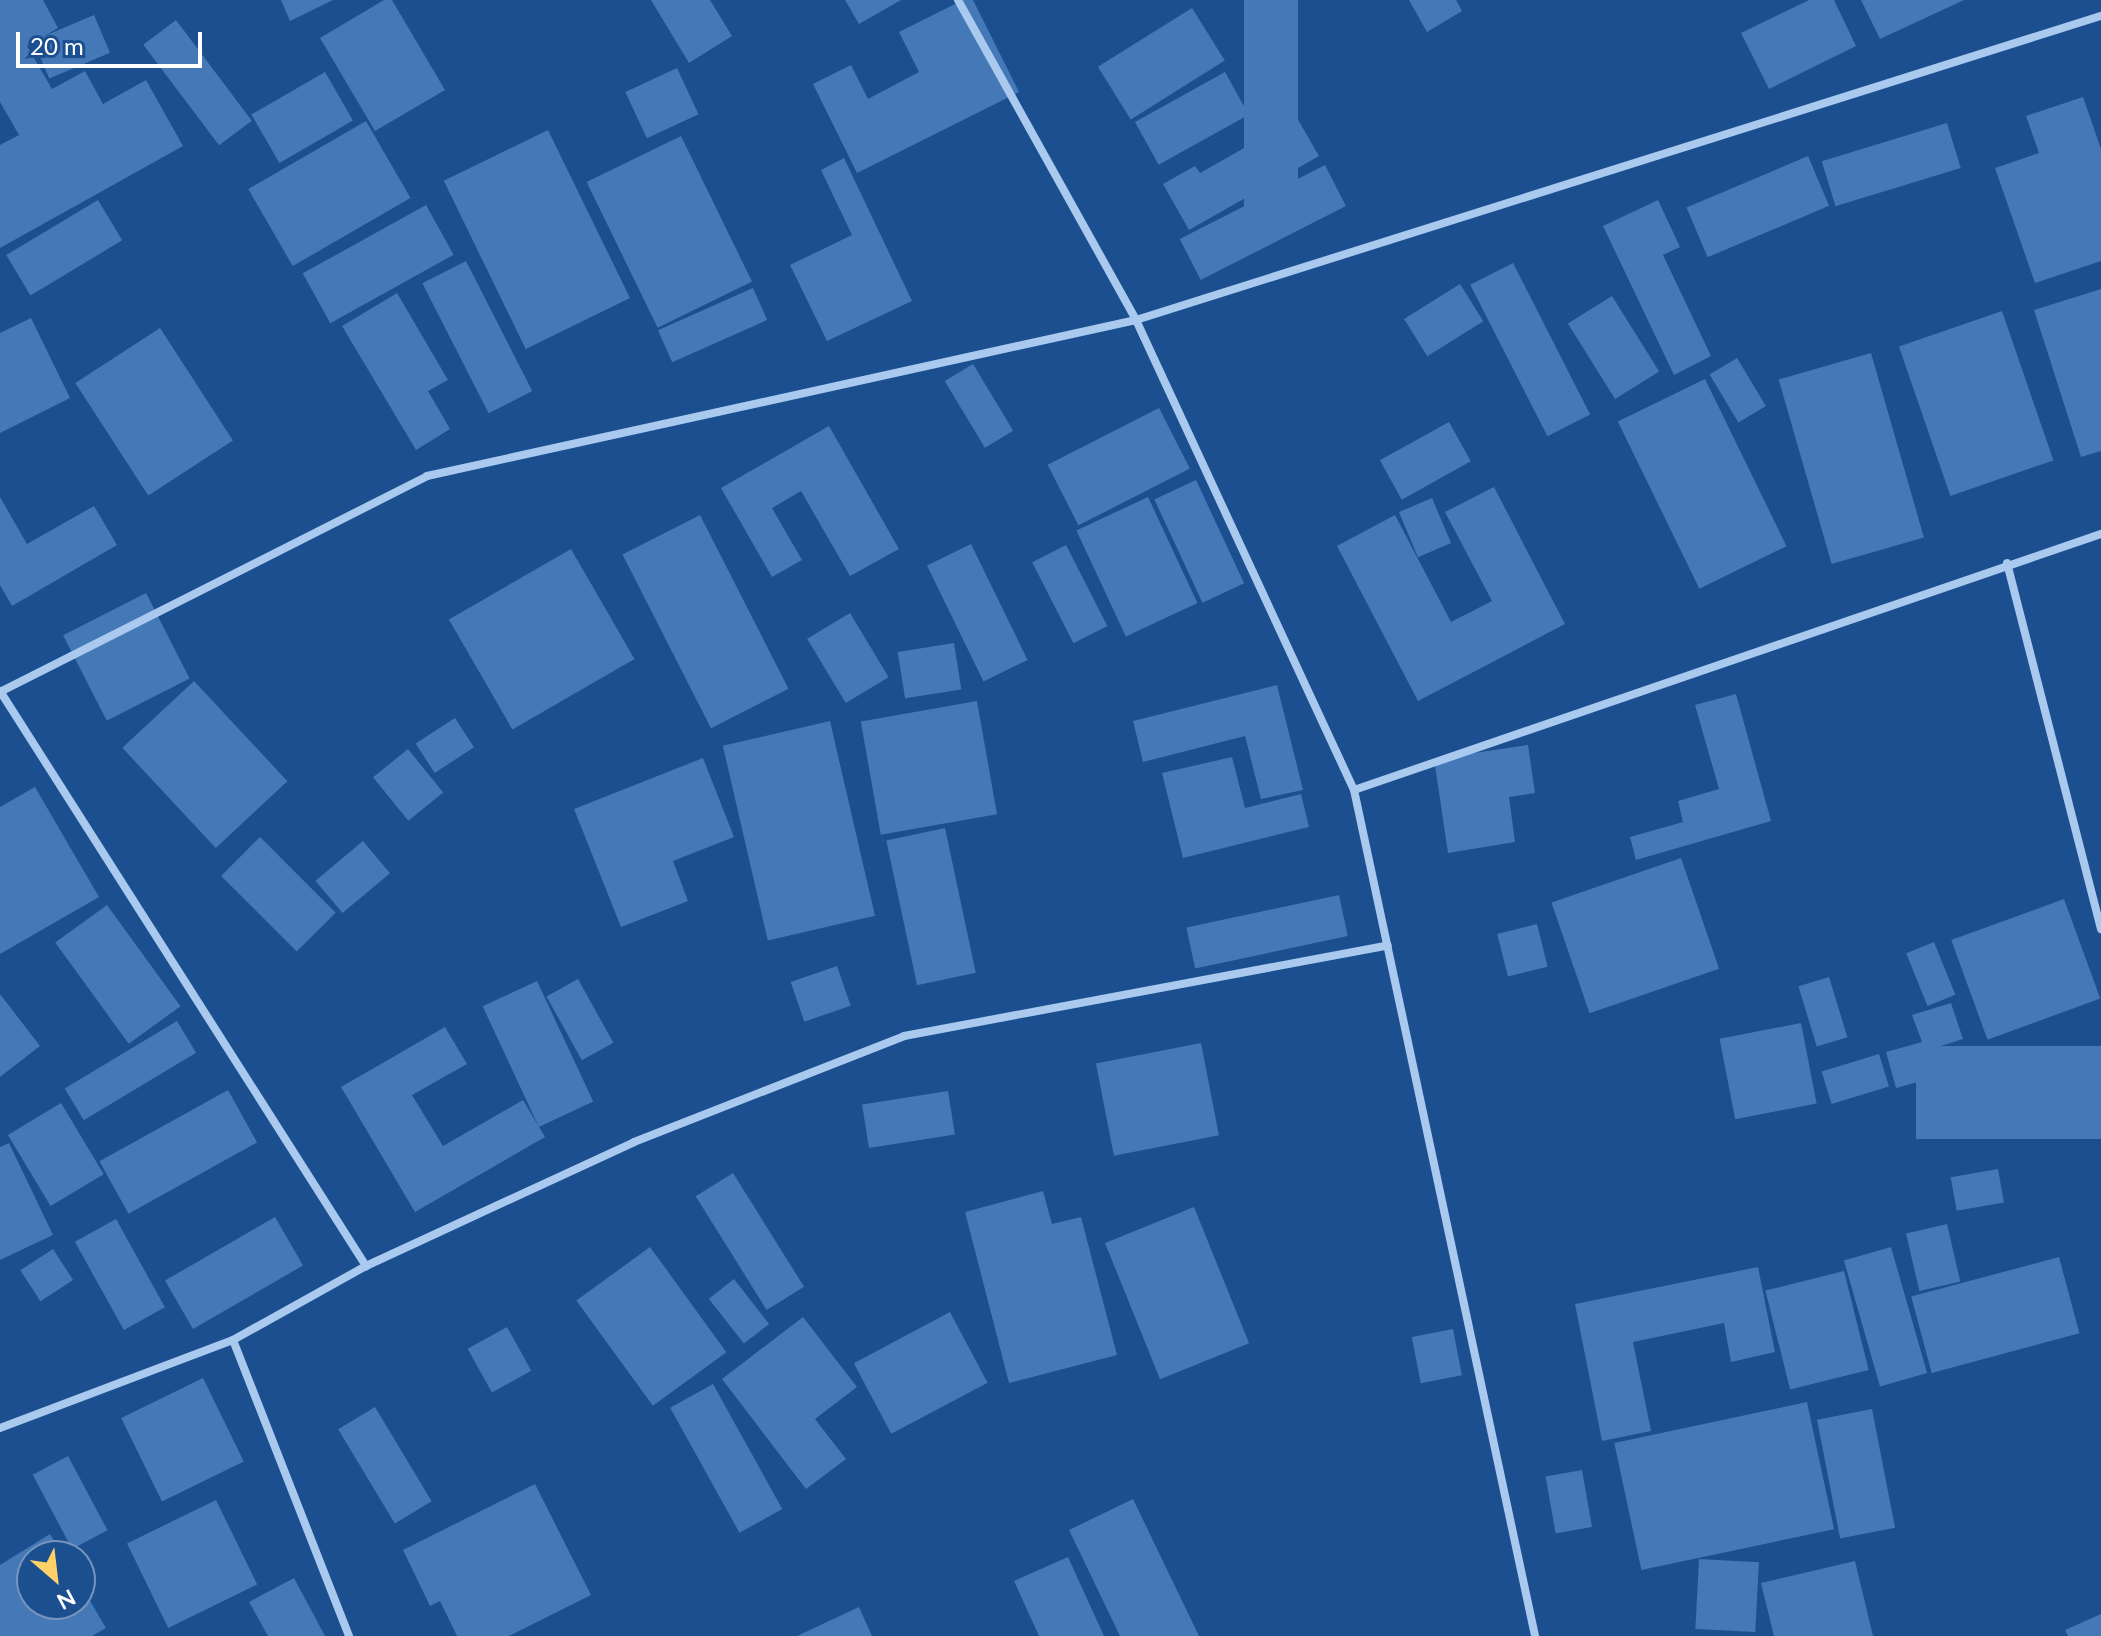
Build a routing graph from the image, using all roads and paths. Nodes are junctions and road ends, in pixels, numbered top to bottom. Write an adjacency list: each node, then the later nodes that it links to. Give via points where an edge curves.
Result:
1 (958, 0): 3 (street)
2 (2101, 16): 3 (street)
3 (1136, 320): 6 (street, via 427,476); 7 (street)
4 (2101, 534): 5 (street)
5 (2007, 563): 7 (street); 8 (street)
6 (0, 692): 10 (street)
7 (1354, 790): 9 (street)
8 (2101, 929)
9 (1388, 945): 10 (street, via 904,1036 634,1142); 14 (street)
10 (366, 1266): 11 (street)
11 (233, 1340): 12 (street); 13 (street)
12 (0, 1428)
13 (349, 1636)
14 (1535, 1636)

